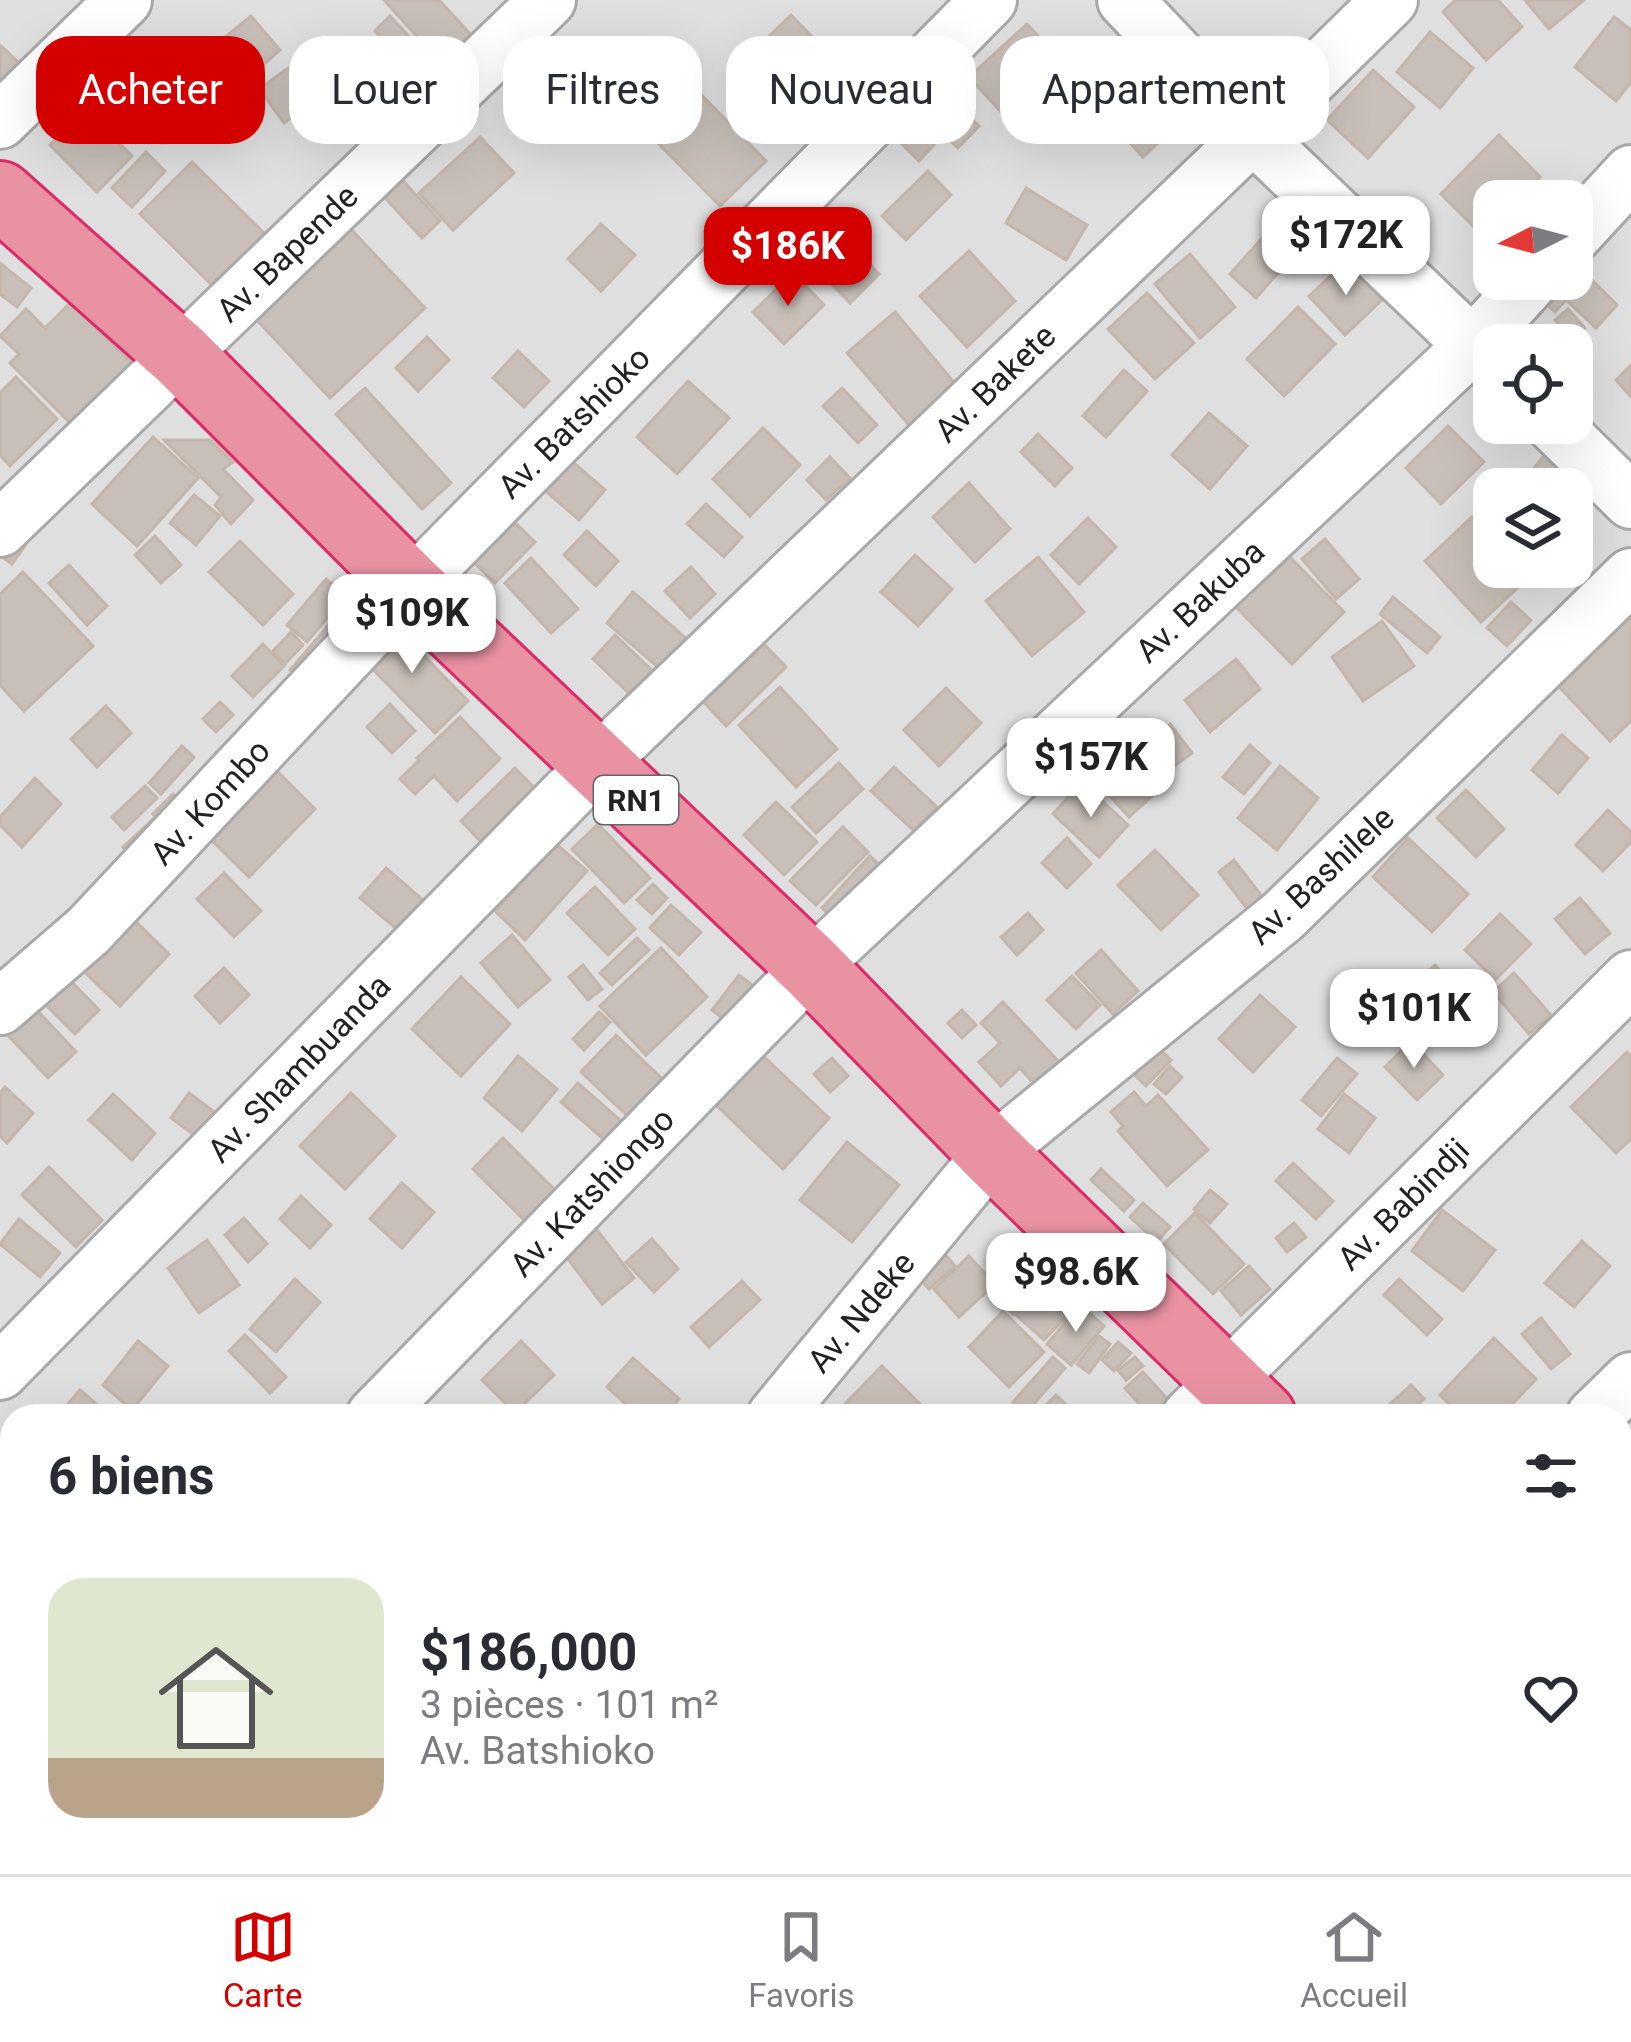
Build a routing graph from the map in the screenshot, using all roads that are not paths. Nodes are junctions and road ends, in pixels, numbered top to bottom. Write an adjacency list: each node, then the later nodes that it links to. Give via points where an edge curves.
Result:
1 (124, 0): 8 (street)
2 (548, 0): 15 (street, Av. Bapende)
3 (989, 0): 21 (street, Av. Batshioko)
4 (1126, 0): 6 (street)
5 (1390, 0): 7 (street, Av. Bakete)
6 (1160, 36)
7 (1329, 60)
8 (0, 121)
9 (1244, 144): 22 (street, Av. Bakete)
10 (1262, 144): 14 (street)
11 (1631, 173): 13 (street)
12 (0, 195): 15 (highway, RN1)
13 (1593, 214)
14 (1473, 345)
15 (181, 356): 19 (street, Av. Bapende); 21 (highway, RN1)
16 (1473, 364): 23 (street, Av. Bakuba)
17 (1574, 444): 18 (street)
18 (1631, 500)
19 (0, 530)
20 (1631, 575): 26 (street, Av. Bashilele, via 1283,916)
21 (412, 587): 22 (highway, RN1); 25 (street, Av. Kombo, via 88,931)
22 (598, 763): 23 (highway, RN1); 27 (street, Av. Shambuanda)
23 (811, 967): 26 (highway, RN1); 29 (street, Av. Katshiongo)
24 (1631, 978): 31 (street, Av. Babindji)
25 (0, 1007)
26 (992, 1154): 30 (street, Av. Ndeke); 31 (highway, RN1)
27 (0, 1372)
28 (1631, 1380): 32 (street)
29 (386, 1404)
30 (785, 1404)
31 (1226, 1404)
32 (1606, 1404)

